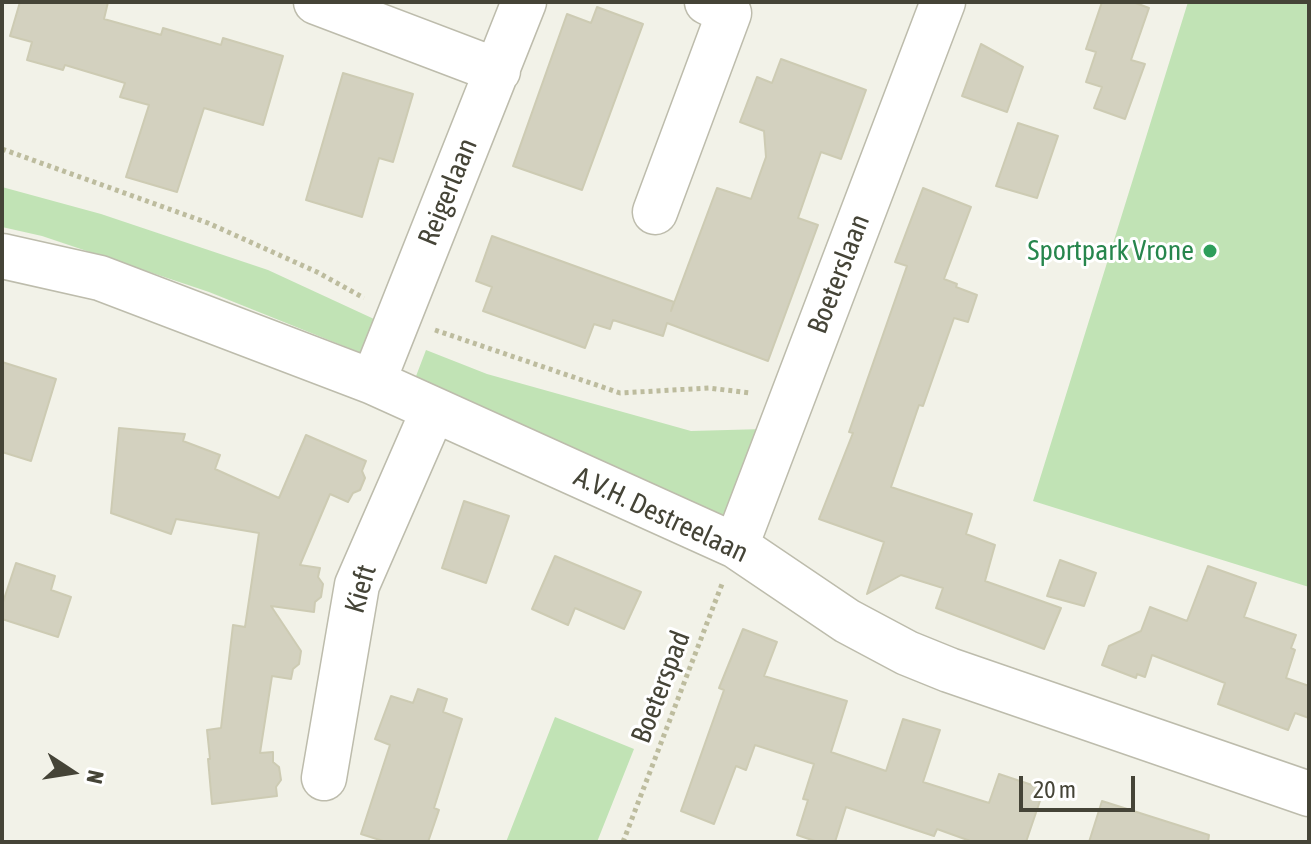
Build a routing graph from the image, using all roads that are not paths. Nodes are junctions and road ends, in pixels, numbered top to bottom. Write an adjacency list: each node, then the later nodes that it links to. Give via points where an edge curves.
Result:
1 (316, 2): 5 (street)
2 (524, 2): 5 (street, Reigerlaan)
3 (707, 2): 6 (street, via 729,13)
4 (943, 2): 10 (street, Boeterslaan)
5 (498, 71): 8 (street, Reigerlaan)
6 (655, 212)
7 (2, 256): 8 (street, A.V.H. Destreelaan, via 100,278)
8 (373, 382): 9 (street, A.V.H. Destreelaan)
9 (433, 411): 10 (street, A.V.H. Destreelaan); 11 (street, Kieft, via 357,585)
10 (736, 546): 12 (street, A.V.H. Destreelaan, via 847,621 907,653)
11 (324, 778)
12 (1309, 794)

